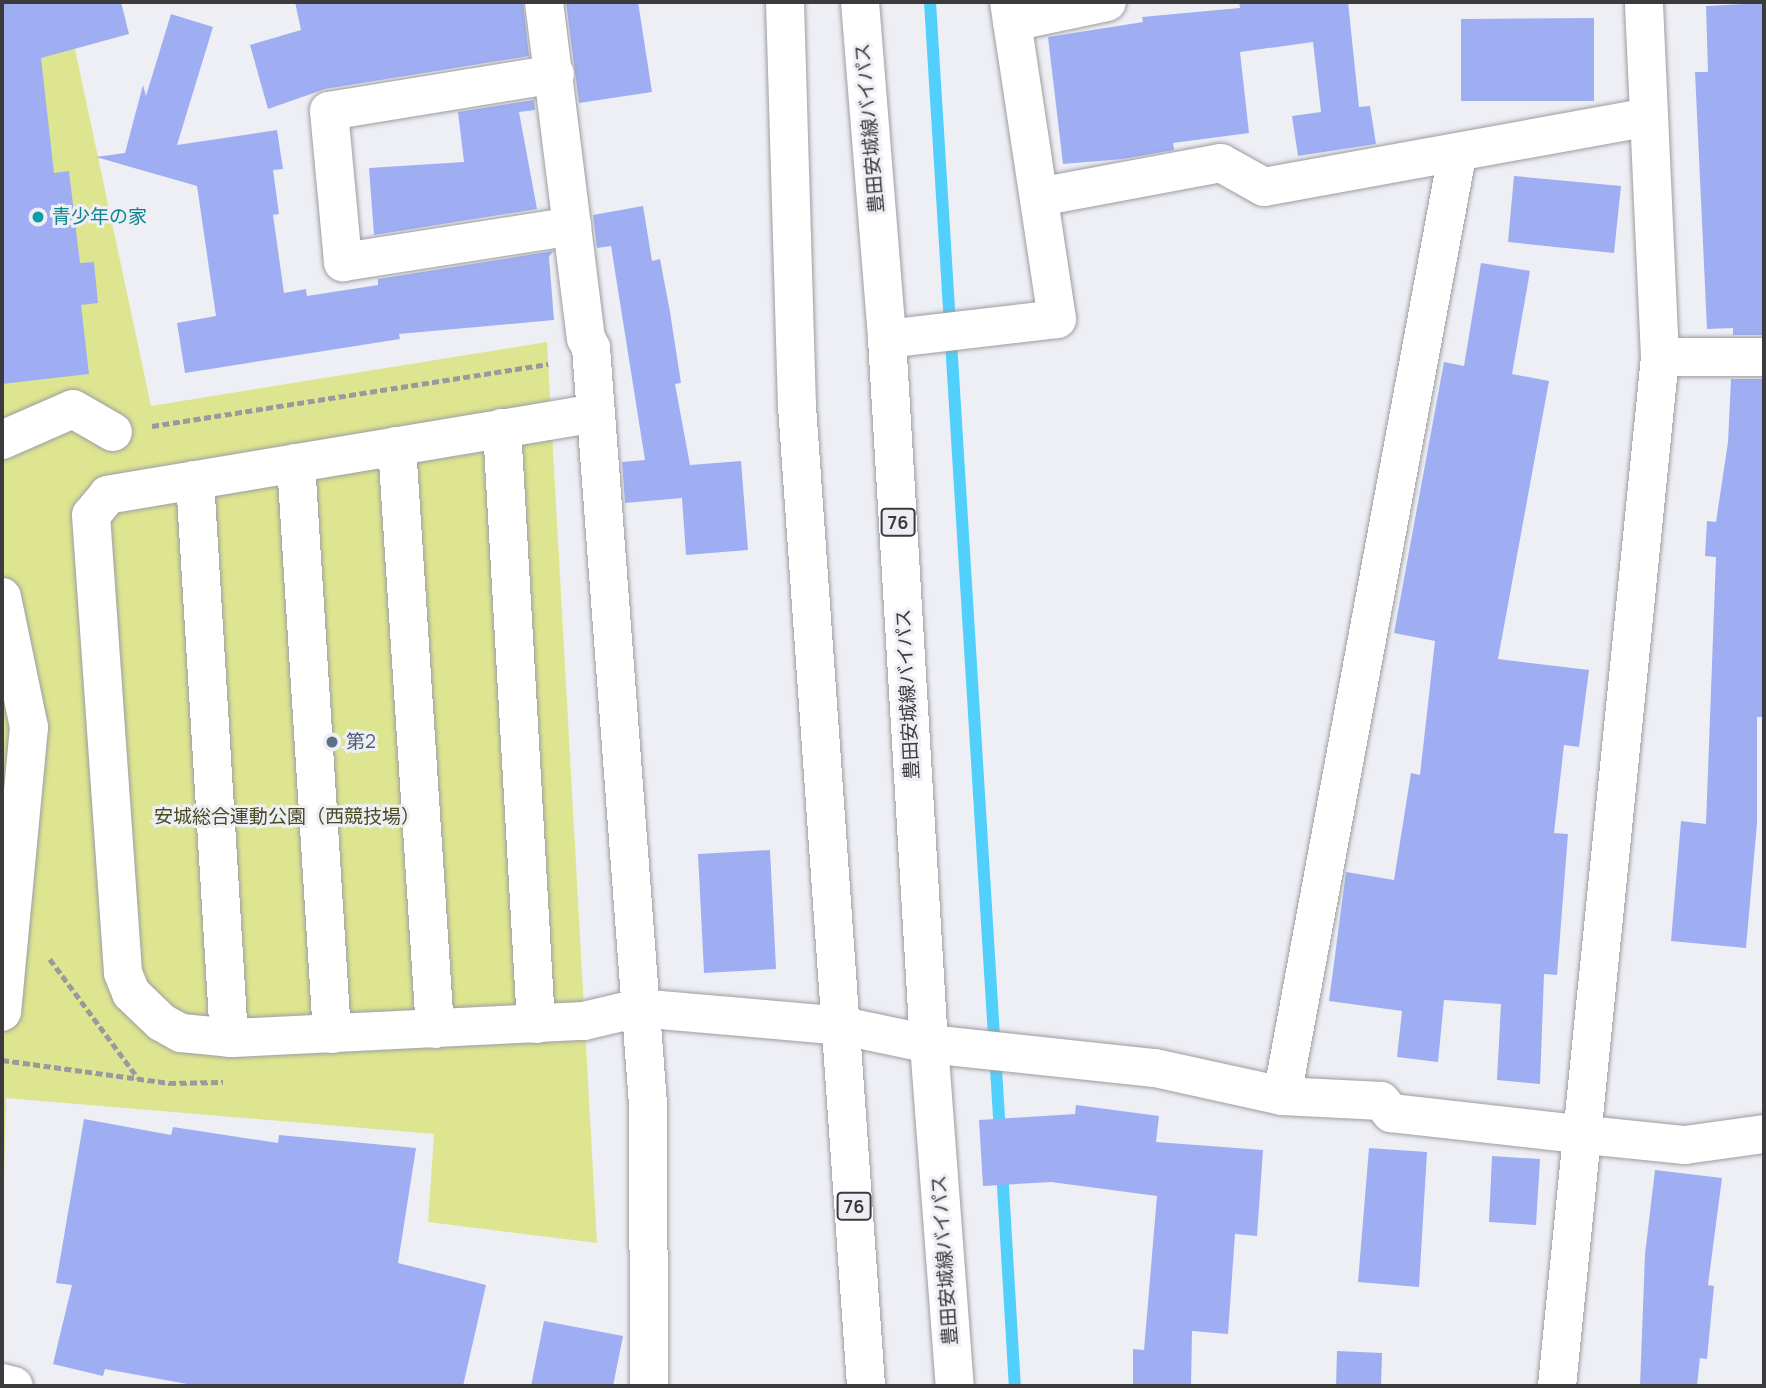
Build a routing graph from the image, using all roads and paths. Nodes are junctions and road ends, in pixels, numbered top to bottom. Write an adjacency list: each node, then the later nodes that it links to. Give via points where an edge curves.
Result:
1 (544, 2): 7 (street)
2 (785, 2): 28 (street, 76, via 797,406)
3 (860, 2): 12 (street, 豊田安城線バイパス / 76)
4 (1107, 2): 6 (street)
5 (1644, 2): 8 (street)
6 (1011, 12): 10 (street)
7 (555, 74): 11 (street); 11 (street, via 329,111 343,262)
8 (1648, 117): 9 (street); 13 (street)
9 (1457, 155): 10 (street, via 1264,187 1221,163); 34 (street)
10 (1039, 197): 12 (street, via 1057,319)
11 (572, 226): 16 (street)
12 (887, 339): 32 (street, 豊田安城線バイパス / 76)
13 (1660, 357): 14 (street); 36 (street)
14 (1764, 357)
15 (548, 364): 18 (path)
16 (596, 413): 17 (street); 25 (street)
17 (502, 428): 20 (street); 27 (street)
18 (113, 432): 19 (street, via 73,409)
19 (2, 440)
20 (397, 446): 21 (street); 29 (street)
21 (296, 463): 22 (street); 30 (street)
22 (195, 480): 31 (street); 31 (street, via 108,495 91,515 123,973 131,993 161,1022 181,1033)
23 (2, 597): 24 (street, via 29,727)
24 (12, 908): 26 (street); 33 (path)
25 (638, 1008): 27 (street, via 584,1021); 28 (street); 39 (street, via 648,1104)
26 (2, 1012)
27 (536, 1024): 29 (street)
28 (843, 1026): 32 (street); 40 (street, 76)
29 (435, 1028): 30 (street)
30 (332, 1034): 31 (street)
31 (229, 1038)
32 (929, 1044): 34 (street, via 1155,1068); 41 (street, 豊田安城線バイパス / 76)
33 (138, 1078)
34 (1282, 1096): 36 (street, via 1381,1101 1391,1113)
35 (1764, 1134): 36 (street, via 1685,1145)
36 (1586, 1135): 42 (street)
37 (2, 1383): 38 (street)
38 (14, 1386)
39 (649, 1386)
40 (866, 1386)
41 (955, 1386)
42 (1557, 1386)

